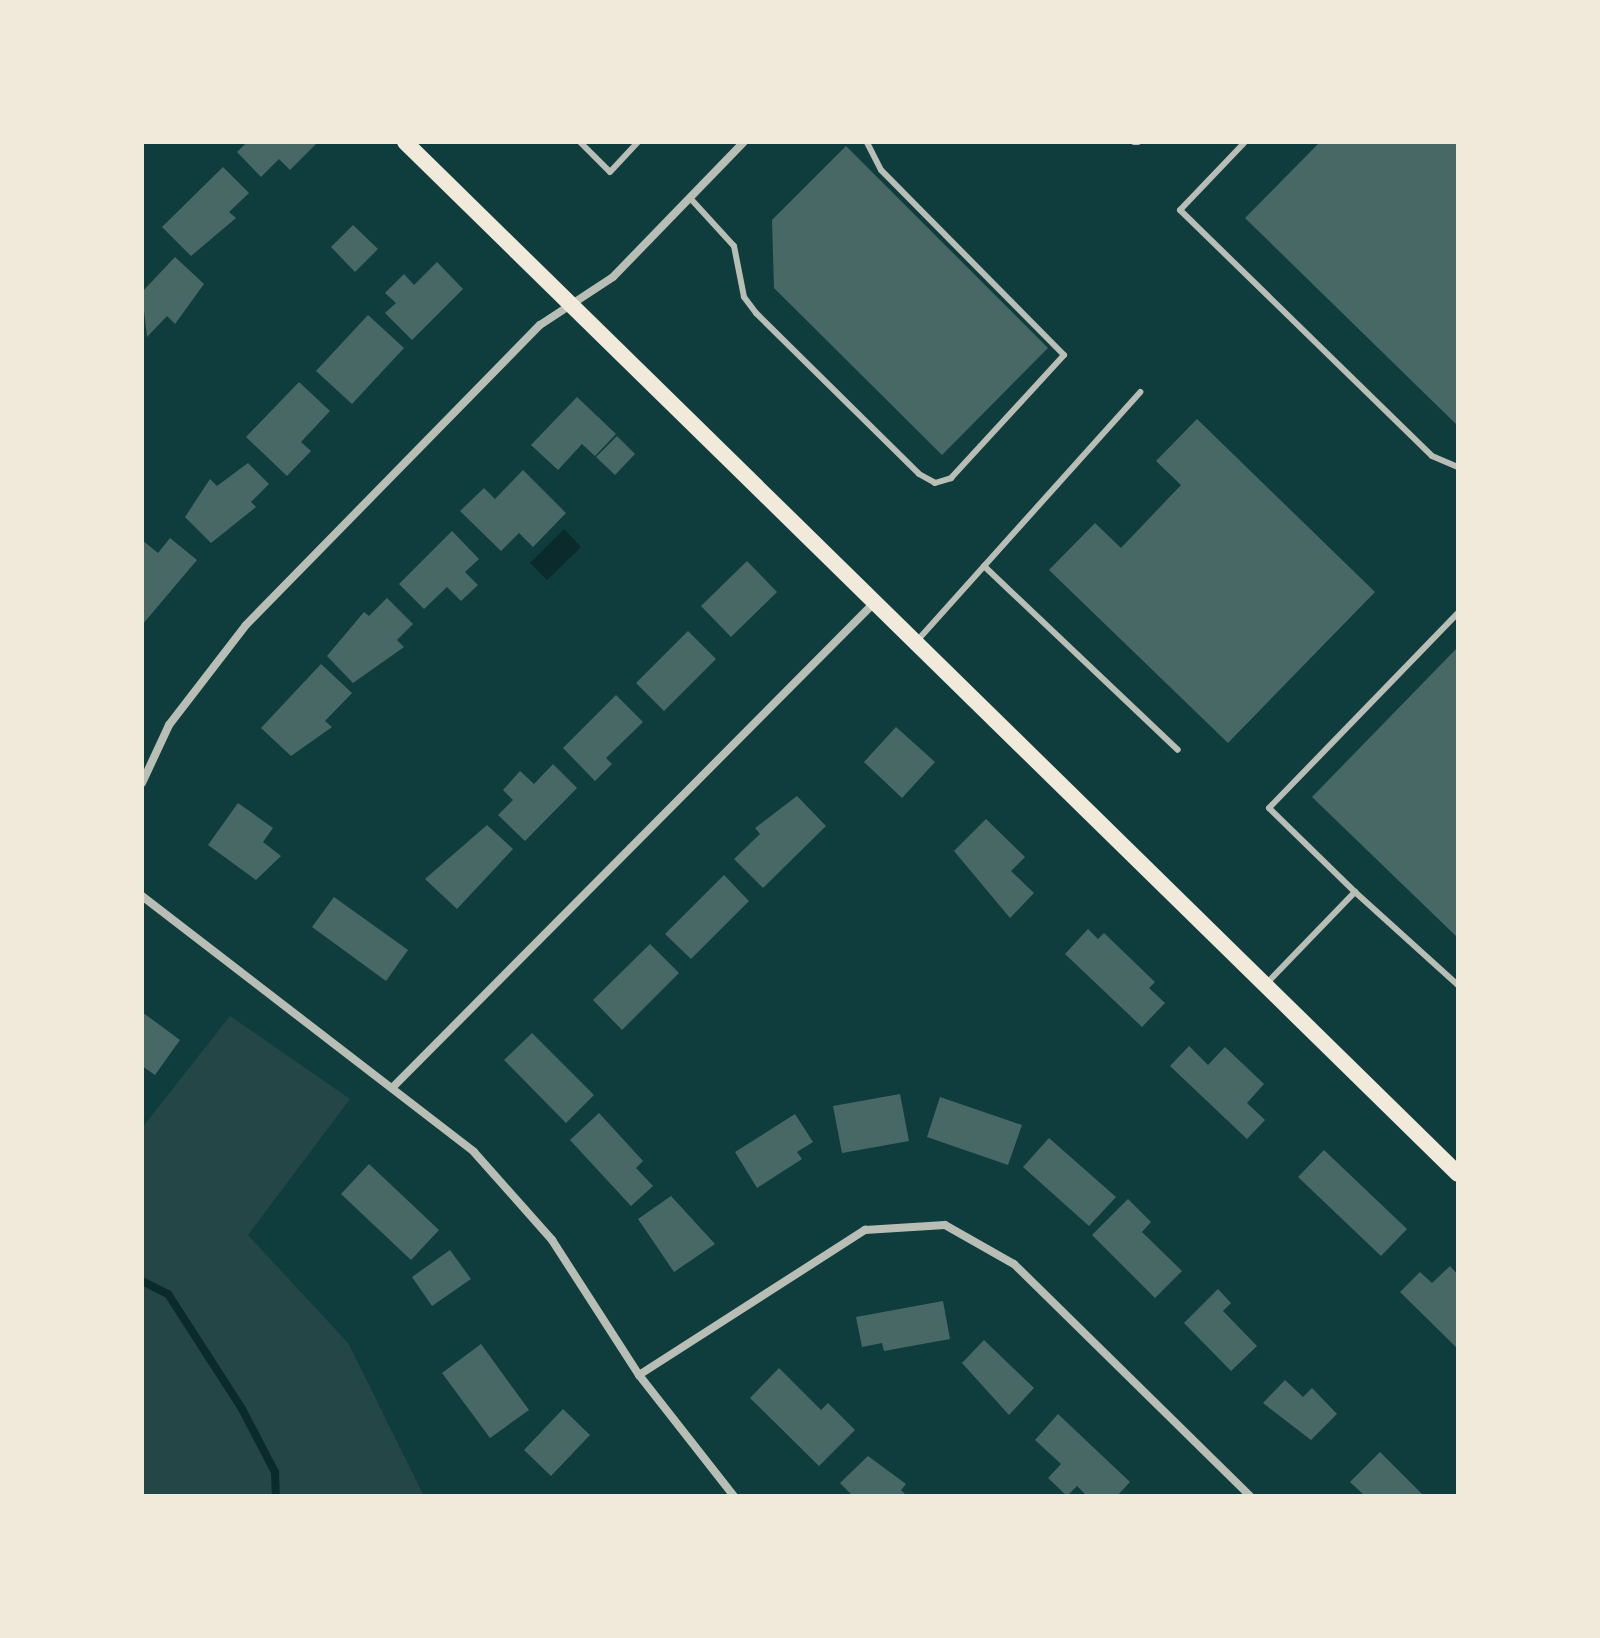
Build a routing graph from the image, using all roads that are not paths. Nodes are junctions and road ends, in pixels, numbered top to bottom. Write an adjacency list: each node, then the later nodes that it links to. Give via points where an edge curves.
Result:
1 (405, 142): 8 (main road)
2 (580, 142): 3 (lane, via 610,172)
3 (638, 142)
4 (744, 142): 7 (street)
5 (867, 142): 7 (lane, via 881,170 1064,355 951,478 935,483 897,452 756,313 744,297 734,246)
6 (1245, 142): 10 (lane, via 1180,210 1432,456)
7 (690, 198): 8 (street, via 613,277)
8 (569, 307): 12 (main road); 16 (street, via 540,325 246,625 169,725)
9 (1140, 392): 11 (lane)
10 (1458, 467)
11 (984, 566): 14 (lane); 15 (lane)
12 (873, 604): 14 (main road); 21 (street)
13 (1458, 613): 17 (lane, via 1269,808)
14 (914, 644): 20 (main road)
15 (1178, 750)
16 (142, 783)
17 (1355, 892): 19 (lane); 20 (lane)
18 (142, 896): 21 (street)
19 (1458, 985)
20 (1264, 986): 22 (main road)
21 (394, 1086): 23 (street, via 517,1195)
22 (1458, 1174)
23 (639, 1375): 24 (street); 25 (street, via 865,1230 945,1225 1014,1264)
24 (734, 1496)
25 (1250, 1496)

